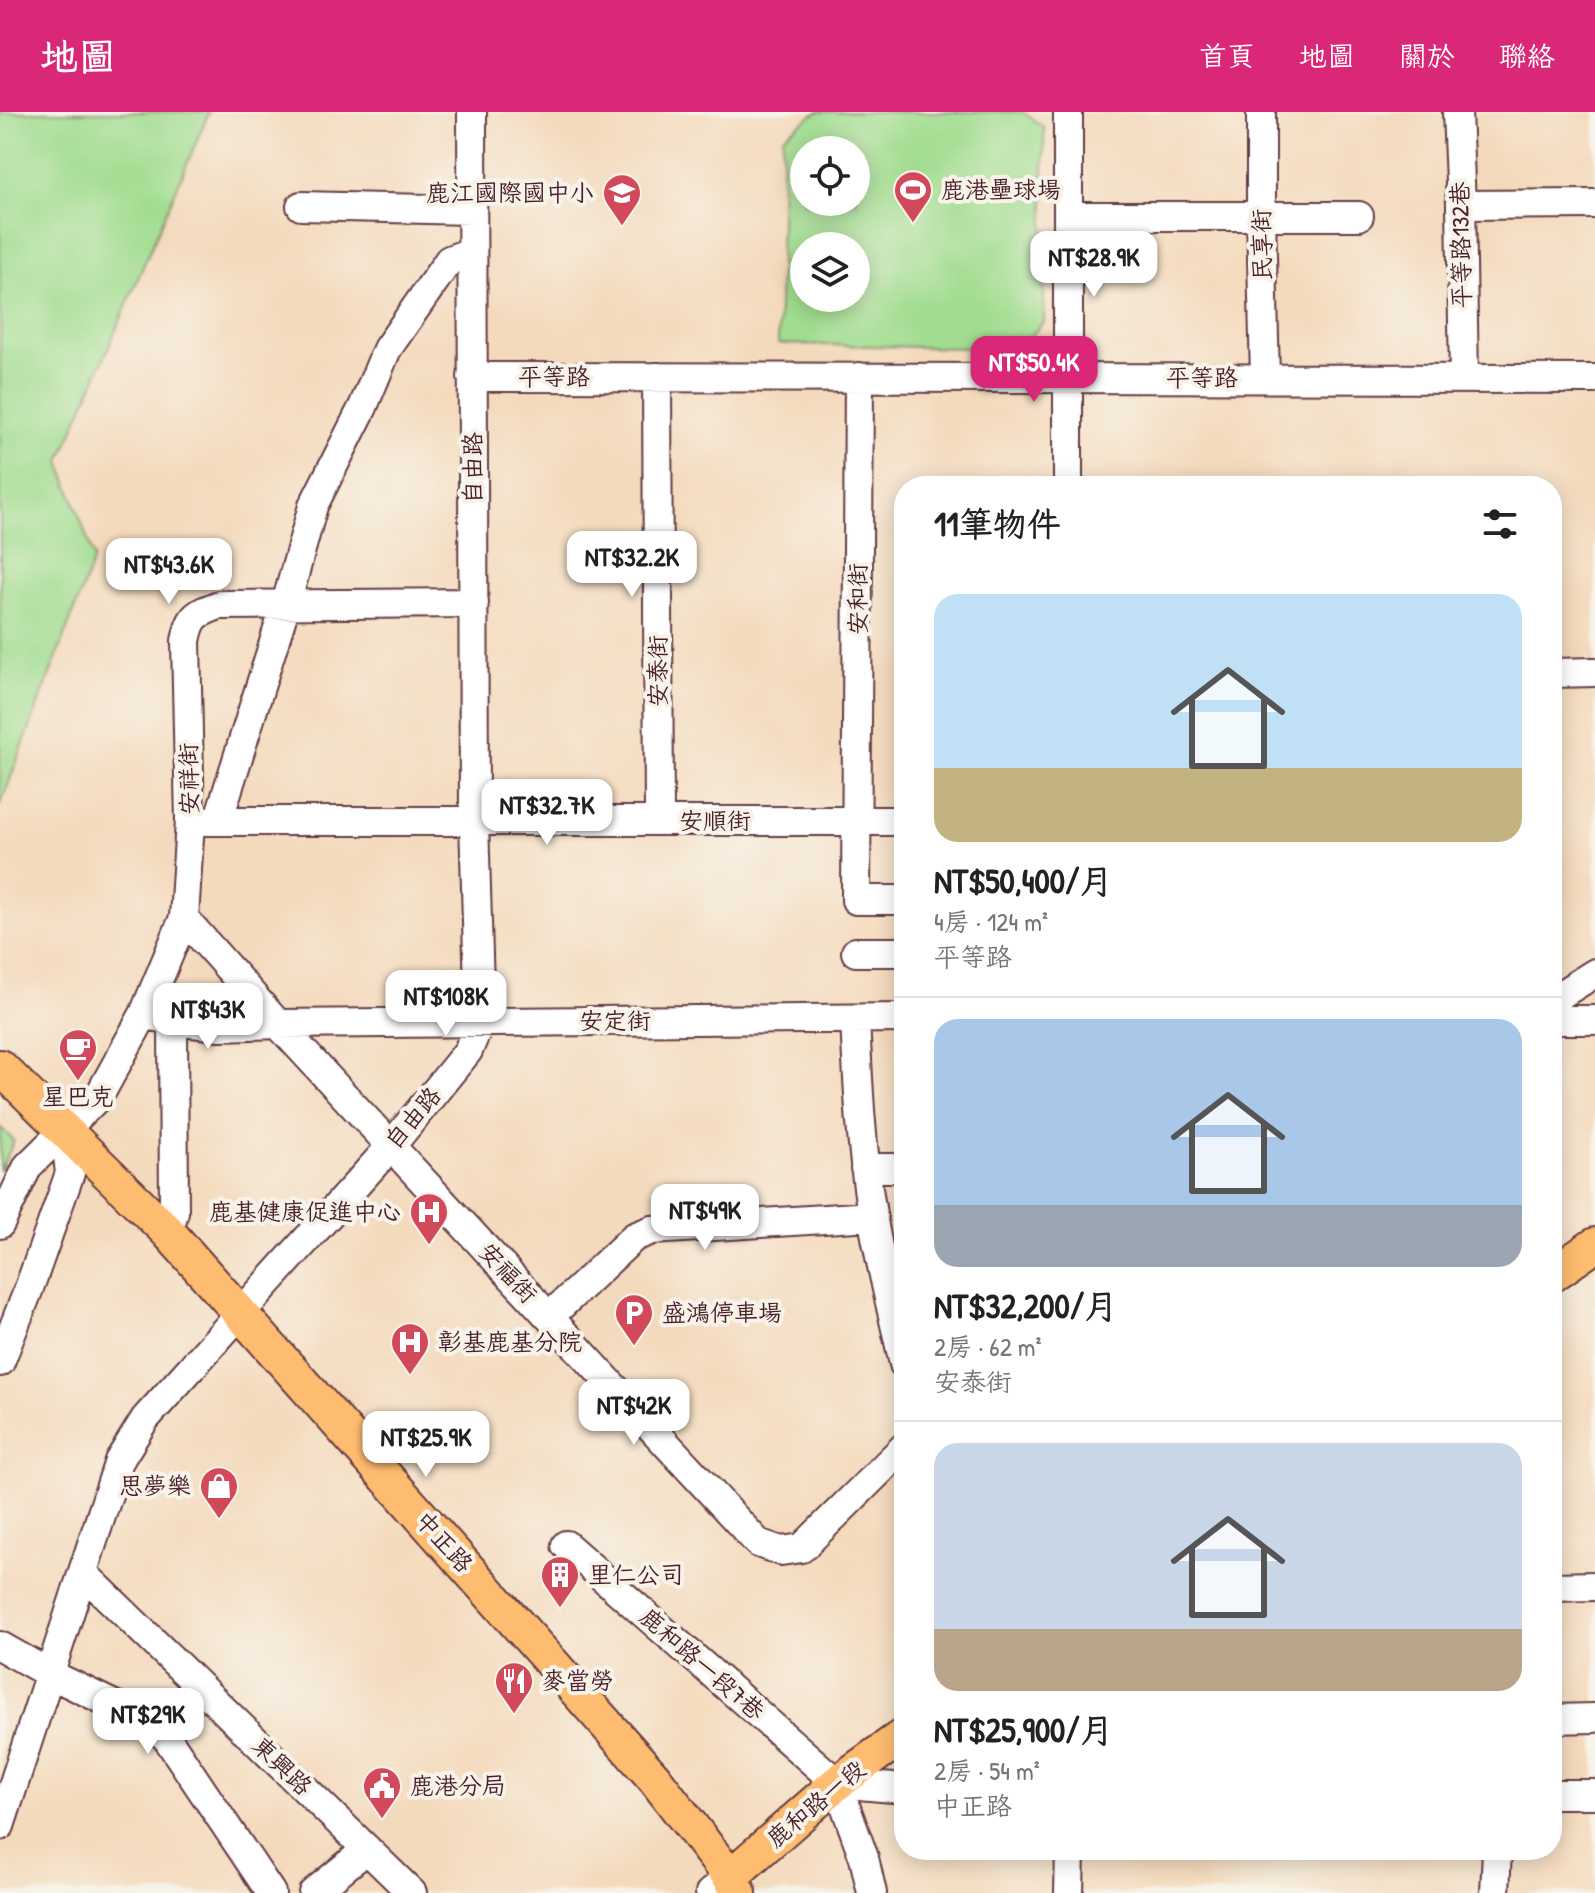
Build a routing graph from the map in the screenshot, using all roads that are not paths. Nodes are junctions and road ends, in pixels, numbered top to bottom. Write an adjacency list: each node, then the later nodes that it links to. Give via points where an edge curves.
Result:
1 (472, 112): 8 (street, 自由路)
2 (1068, 112): 9 (street)
3 (1261, 112): 10 (street, 民享街)
4 (1457, 112): 6 (street, 平等路132巷)
5 (1595, 204): 6 (street)
6 (1461, 205): 18 (street, 平等路132巷)
7 (301, 206): 8 (street)
8 (471, 210): 12 (street, 自由路)
9 (1068, 216): 10 (street); 16 (street)
10 (1261, 216): 11 (street); 17 (street, 民享街)
11 (1359, 216)
12 (471, 252): 13 (street, 自由路); 22 (street, via 449,260 387,349 313,506)
13 (472, 377): 14 (street, 平等路); 21 (street, 自由路)
14 (657, 377): 15 (street, 平等路); 27 (street, 安泰街)
15 (859, 377): 16 (street, 平等路); 28 (street, 安和街)
16 (1068, 378): 17 (street, 平等路); 20 (street)
17 (1265, 378): 18 (street, 平等路)
18 (1464, 379): 19 (street, 平等路)
19 (1595, 379)
20 (1068, 476)
21 (474, 603): 22 (street, 安祥街); 26 (street, 自由路)
22 (286, 604): 25 (street); 25 (street, 安祥街, via 219,605 199,612 189,623 186,641)
23 (1595, 672): 24 (street)
24 (1562, 673)
25 (204, 821): 26 (street, 安順街); 31 (street, 安祥街)
26 (474, 821): 27 (street, 安順街); 42 (street, 自由路)
27 (659, 821): 28 (street, 安順街)
28 (857, 821): 29 (street, 安順街); 30 (street, 安和街, via 856,900)
29 (894, 821)
30 (894, 900)
31 (184, 918): 36 (street, 安祥街); 43 (street)
32 (856, 952): 33 (street)
33 (894, 952)
34 (1595, 973): 35 (street)
35 (1562, 994)
36 (144, 1014): 41 (street, 安定街); 45 (street, 安祥街, via 99,1096)
37 (894, 1018): 38 (street, 安定街)
38 (855, 1019): 42 (street, 安定街); 47 (street)
39 (1562, 1020): 40 (street)
40 (1595, 1020)
41 (173, 1021): 43 (street, 安定街); 51 (street, via 174,1212)
42 (480, 1022): 43 (street, 安定街); 46 (street, 自由路, via 468,1051)
43 (278, 1024): 46 (street)
44 (0, 1067): 45 (main road, 中正路)
45 (65, 1131): 50 (street, 安祥街, via 28,1166); 51 (main road, 中正路); 57 (street, via 70,1173)
46 (391, 1146): 54 (street, 自由路); 55 (street, 安福街)
47 (865, 1168): 48 (street); 49 (street)
48 (894, 1168)
49 (872, 1216): 55 (street, via 652,1230 634,1237); 56 (street)
50 (0, 1224)
51 (168, 1232): 54 (main road, 中正路)
52 (1595, 1245): 53 (main road)
53 (1562, 1268)
54 (240, 1313): 60 (street, 自由路, via 145,1419 119,1461); 76 (main road, 中正路, via 655,1779)
55 (549, 1317): 58 (street, 安福街, via 758,1543 781,1551 802,1548)
56 (894, 1318)
57 (0, 1362)
58 (894, 1457)
59 (566, 1545): 68 (street, 鹿和路一段7巷)
60 (83, 1573): 64 (street, 自由路); 73 (street, 東興路)
61 (1595, 1586): 62 (street)
62 (1562, 1587)
63 (0, 1646): 64 (street)
64 (50, 1674): 72 (street, 自由路); 77 (street, via 147,1721 167,1738)
65 (1595, 1718): 66 (street)
66 (1562, 1719)
67 (894, 1742): 68 (main road, 鹿和路一段)
68 (837, 1783): 69 (street); 76 (main road, 鹿和路一段); 80 (street)
69 (894, 1788)
70 (1562, 1794): 71 (street)
71 (1595, 1794)
72 (0, 1826)
73 (367, 1849): 78 (street); 79 (street, 東興路)
74 (1070, 1860): 81 (street)
75 (1497, 1860): 82 (street)
76 (726, 1888)
77 (271, 1893)
78 (313, 1893)
79 (412, 1893)
80 (872, 1893)
81 (1069, 1893)
82 (1495, 1893)

